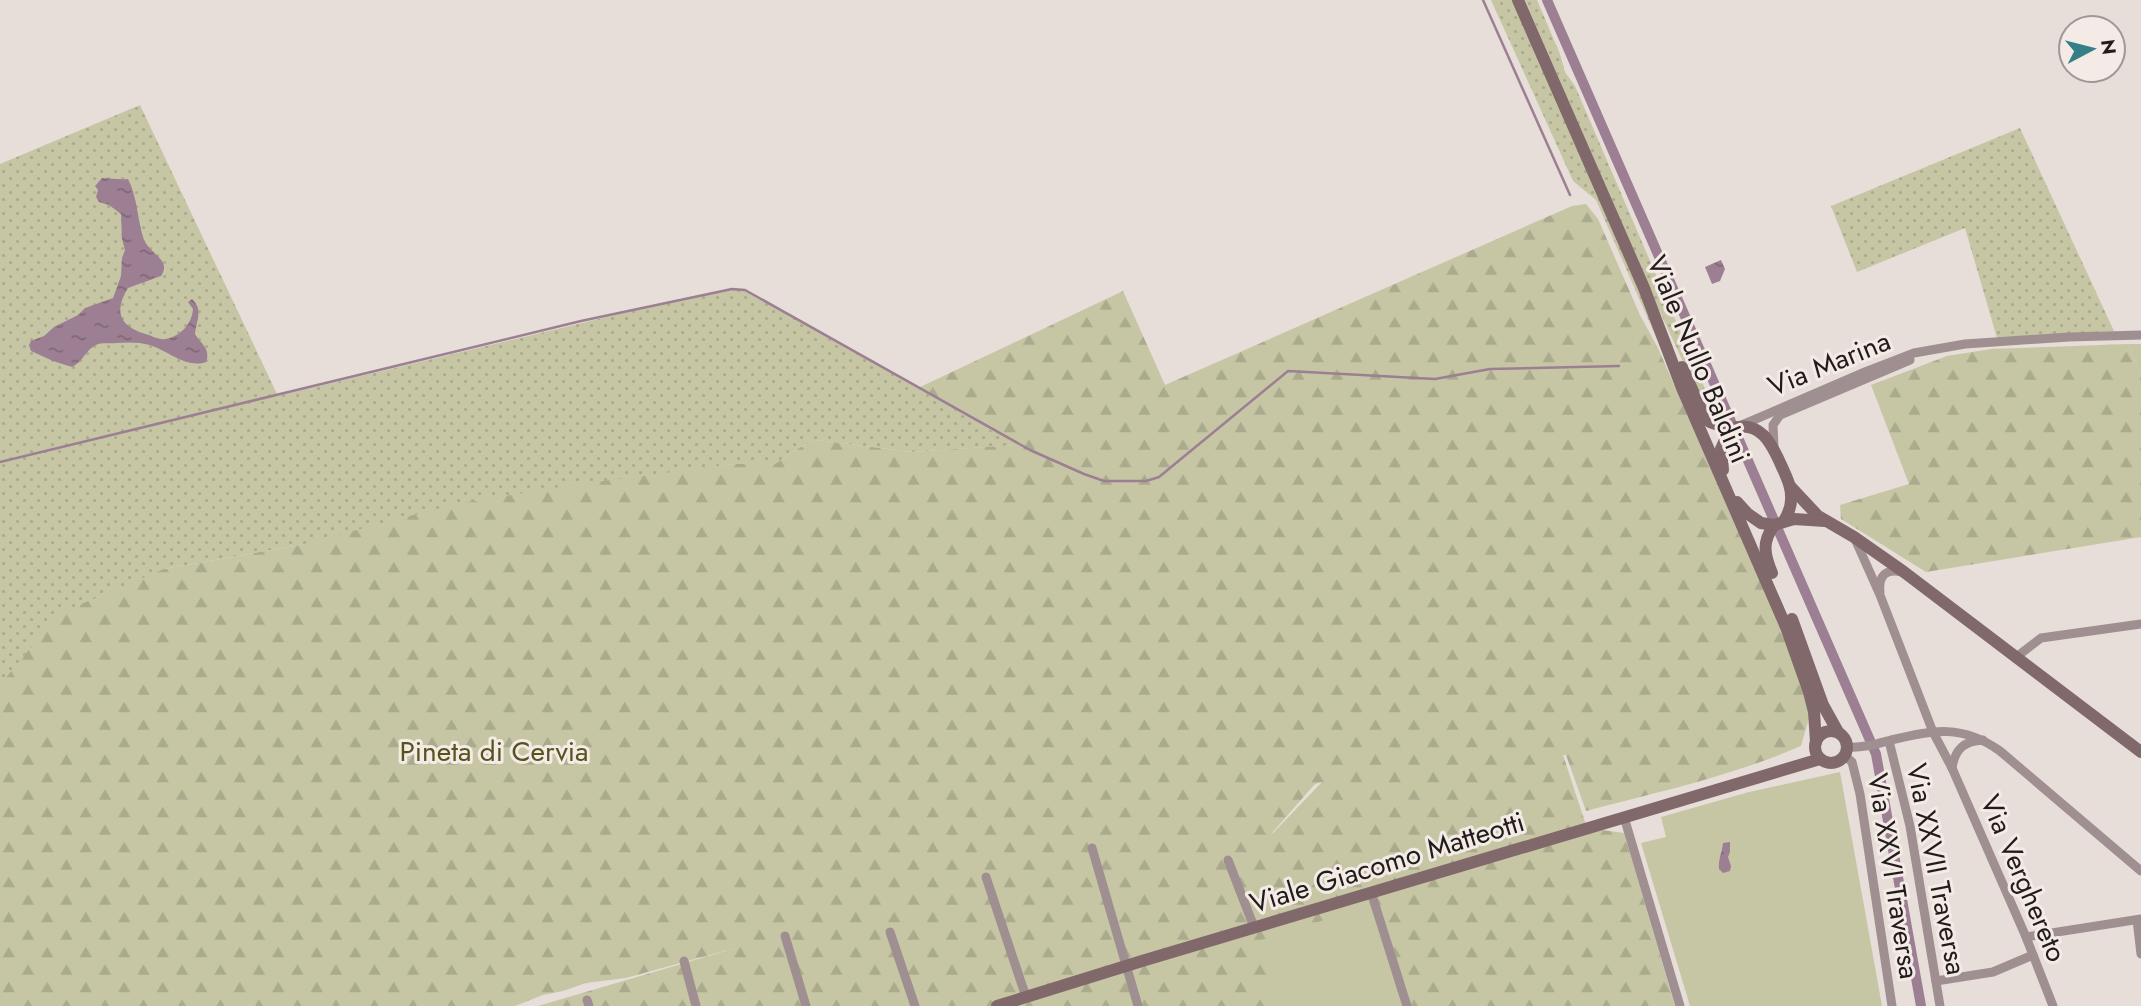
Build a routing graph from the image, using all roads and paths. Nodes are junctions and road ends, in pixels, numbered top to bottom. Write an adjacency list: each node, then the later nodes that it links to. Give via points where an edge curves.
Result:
1 (1518, 0): 2 (street, Viale Nullo Baldini)
2 (1644, 288): 5 (street, via 1705,418); 8 (street, Viale Nullo Baldini)
3 (2141, 335): 4 (street, Via Marina)
4 (1935, 349): 5 (street, Via Marina, via 1898,358); 6 (street, Via Marina, via 1780,415 1773,425)
5 (1736, 427): 6 (street, via 1760,432); 8 (street, via 1723,443 1721,454)
6 (1774, 449): 7 (street)
7 (1790, 486): 9 (street); 10 (street, via 1791,505)
8 (1727, 489): 10 (street, via 1755,520); 20 (street, Viale Nullo Baldini, via 1810,692)
9 (1825, 521): 10 (street); 11 (street)
10 (1779, 523): 16 (street, via 1764,551 1823,705)
11 (1854, 537): 12 (street); 13 (street, Via Verghereto)
12 (1904, 572): 13 (street, via 1884,574); 15 (street)
13 (1880, 595): 17 (street, Via Verghereto)
14 (2141, 624): 15 (street, via 2040,638)
15 (2015, 658): 22 (street)
16 (1838, 732): 20 (street, via 1822,733); 21 (street, via 1846,738)
17 (1933, 732): 18 (street, via 1957,732); 19 (street); 23 (street, Via Verghereto)
18 (1985, 740): 23 (street, Via Verghereto, via 1963,745); 27 (street)
19 (1887, 741): 21 (street); 39 (street, Via XXVII Traversa, via 1910,826)
20 (1817, 751): 21 (street, via 1825,762 1836,763); 24 (street, Viale Giacomo Matteotti, via 1791,766)
21 (1847, 752): 48 (street, Via XXVI Traversa, via 1860,794)
22 (2141, 752)
23 (1952, 768): 34 (street, Via Verghereto)
24 (1624, 817): 29 (street, Viale Giacomo Matteotti); 47 (street)
25 (1092, 848): 38 (street)
26 (1228, 860): 31 (street)
27 (2139, 870)
28 (986, 877): 40 (street)
29 (1371, 892): 31 (street, Viale Giacomo Matteotti); 46 (street)
30 (2139, 919): 34 (street); 35 (street)
31 (1254, 927): 38 (street, Viale Giacomo Matteotti)
32 (890, 932): 43 (street)
33 (785, 936): 42 (street)
34 (2026, 937): 36 (street, Via Verghereto)
35 (2141, 954)
36 (2033, 955): 39 (street, via 1993,972); 50 (street, Via Verghereto)
37 (684, 961): 41 (street)
38 (1126, 965): 40 (street, Viale Giacomo Matteotti); 45 (street)
39 (1936, 982): 49 (street, Via XXVII Traversa)
40 (1026, 997): 44 (street, Viale Giacomo Matteotti)
41 (696, 1006)
42 (806, 1006)
43 (915, 1006)
44 (997, 1006)
45 (1138, 1006)
46 (1408, 1006)
47 (1680, 1006)
48 (1892, 1006)
49 (1940, 1006)
50 (2053, 1006)

